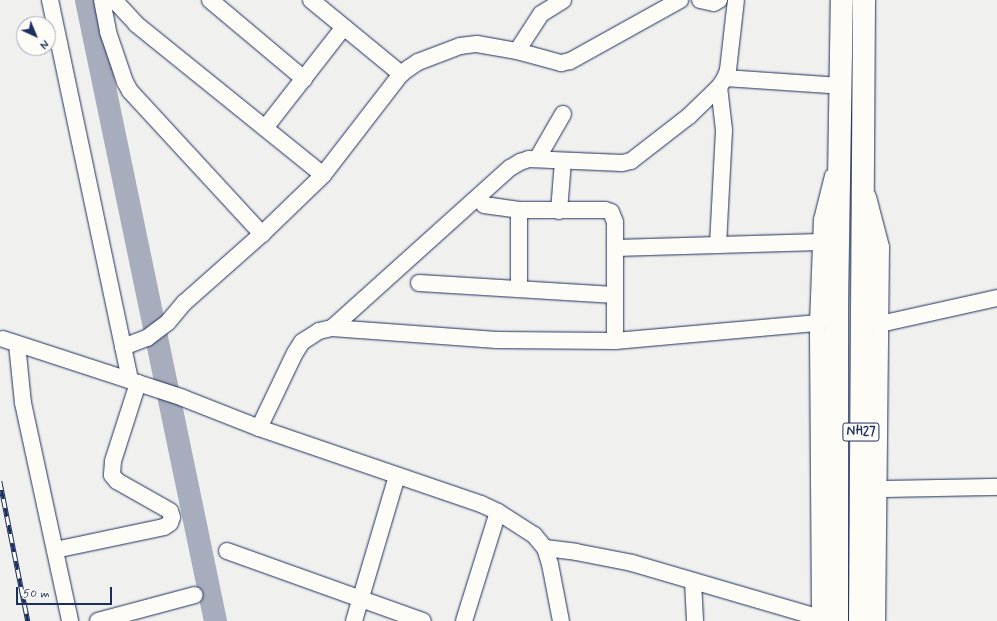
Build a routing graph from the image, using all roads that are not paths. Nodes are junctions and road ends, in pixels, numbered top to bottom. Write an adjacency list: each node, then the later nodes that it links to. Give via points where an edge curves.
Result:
1 (50, 0): 40 (street)
2 (102, 0): 28 (street, via 108,32 130,90)
3 (114, 0): 20 (street, via 136,24)
4 (210, 0): 16 (street)
5 (311, 0): 13 (street)
6 (562, 0): 14 (street, via 541,14)
7 (680, 0): 14 (street, via 570,61 555,63)
8 (700, 0): 9 (street, via 714,3)
9 (719, 0)
10 (736, 0): 17 (street, via 728,70)
11 (842, 6): 18 (highway, NH27)
12 (864, 7): 24 (highway, NH27)
13 (344, 28): 15 (street); 16 (street)
14 (517, 51): 15 (street, via 468,44 418,62)
15 (401, 74): 23 (street)
16 (304, 79): 20 (street)
17 (722, 83): 18 (street); 22 (street, via 689,116 631,161); 29 (street, via 724,130)
18 (841, 86): 30 (highway, NH27, via 840,149)
19 (563, 114): 21 (street)
20 (265, 128): 23 (street)
21 (537, 159): 22 (street); 38 (street, via 524,161 510,168)
22 (563, 161): 27 (street)
23 (323, 175): 28 (street)
24 (862, 176): 37 (street, via 881,247); 63 (highway, NH27)
25 (484, 205): 26 (street)
26 (521, 210): 27 (street); 33 (street)
27 (558, 210): 31 (street, via 611,212 615,222)
28 (262, 234): 40 (street, via 184,303 168,322 147,338)
29 (718, 245): 30 (street); 31 (street)
30 (829, 245): 36 (street); 55 (highway, NH27)
31 (615, 248): 34 (street)
32 (419, 283): 33 (street)
33 (519, 289): 34 (street)
34 (615, 295): 39 (street)
35 (997, 298): 37 (street)
36 (818, 323): 39 (street); 55 (street)
37 (880, 324): 45 (street)
38 (332, 328): 39 (street, via 497,340); 42 (street, via 319,331 302,342)
39 (615, 341)
40 (123, 347): 41 (street)
41 (134, 382): 42 (street); 48 (street, via 113,461 112,475 170,511 170,523 164,527); 48 (street, via 10,342)
42 (259, 428): 43 (street)
43 (397, 476): 46 (street); 52 (street)
44 (997, 487): 45 (street)
45 (878, 489): 64 (street)
46 (498, 512): 47 (street, via 534,535); 60 (street)
47 (545, 548): 50 (street, via 632,563); 61 (street)
48 (55, 550): 56 (street)
49 (227, 551): 52 (street)
50 (693, 581): 54 (street); 62 (street)
51 (195, 595): 53 (street)
52 (361, 598): 58 (street); 59 (street)
53 (154, 614): 57 (street)
54 (789, 616): 55 (street)
55 (826, 620)
56 (70, 621)
57 (98, 621)
58 (354, 621)
59 (423, 621)
60 (464, 621)
61 (561, 621)
62 (695, 621)
63 (860, 621)
64 (877, 621)

